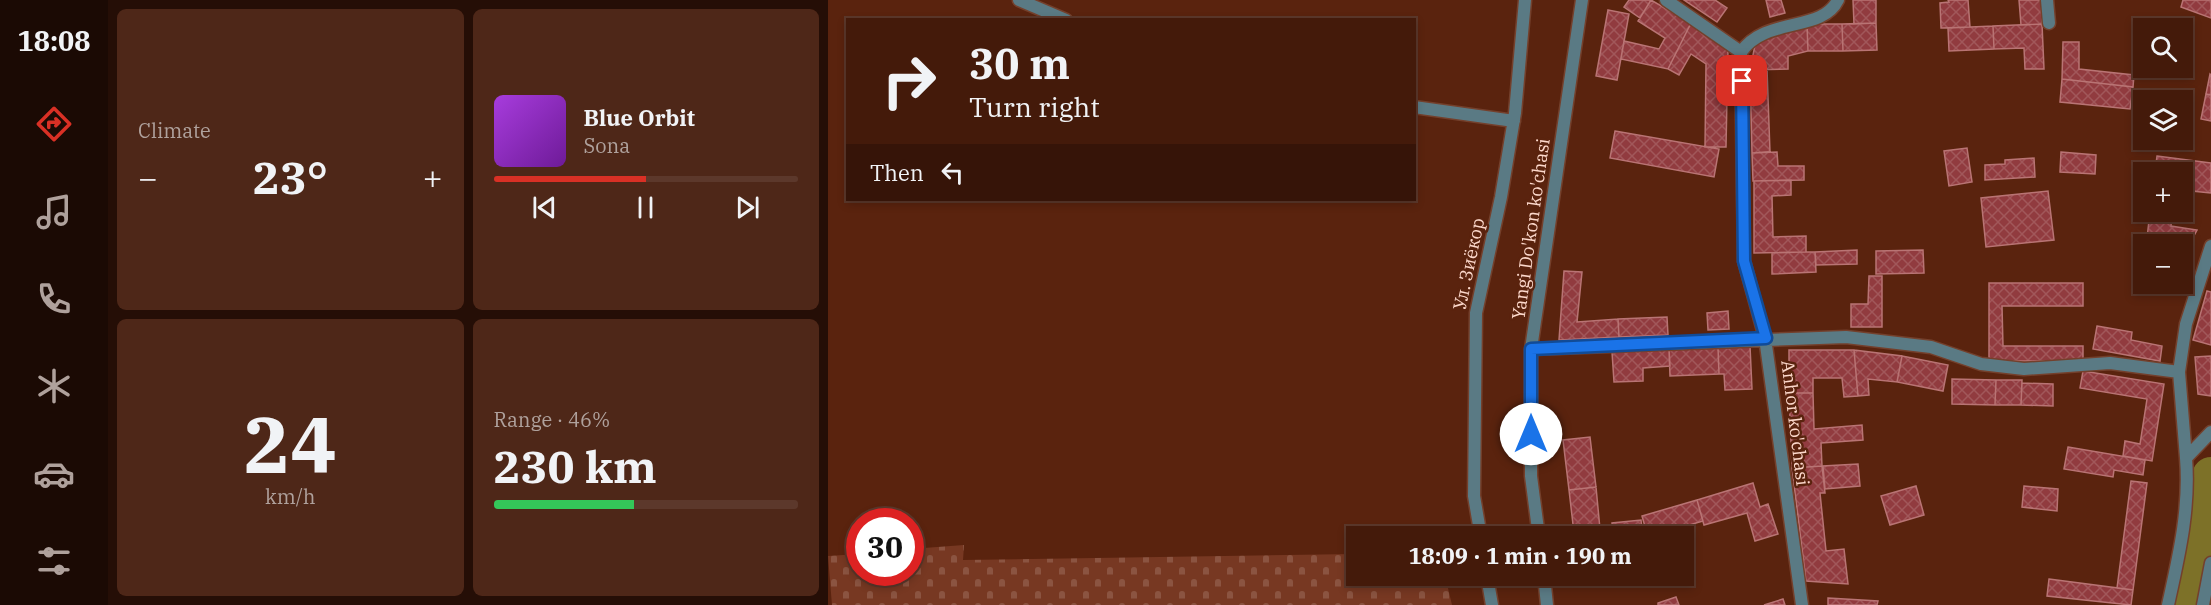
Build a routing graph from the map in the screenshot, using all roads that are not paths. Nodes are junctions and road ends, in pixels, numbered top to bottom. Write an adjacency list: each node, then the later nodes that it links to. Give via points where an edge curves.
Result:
1 (1019, 0): 7 (street)
2 (1526, 0): 11 (street, Ул. Зиёкор)
3 (1582, 0): 14 (street, Yangi Do'kon ko'chasi)
4 (1666, 0): 9 (street)
5 (1838, 0): 9 (street, via 1831,12 1750,40)
6 (2047, 0): 8 (street)
7 (1061, 18)
8 (2049, 23)
9 (1741, 52): 13 (street, Anhor ko'chasi, via 1744,261)
10 (1416, 107): 11 (street)
11 (1514, 121): 18 (street, Ул. Зиёкор, via 1476,313 1474,496)
12 (2211, 246): 15 (street, via 2186,324)
13 (1766, 338): 14 (street); 15 (street, via 1845,337 1931,347 1981,364 2024,369 2110,363); 25 (street, Anhor ko'chasi)
14 (1531, 349): 19 (street, Yangi Do'kon ko'chasi, via 1531,476)
15 (2179, 372): 17 (street)
16 (2211, 432): 17 (street)
17 (2186, 458): 26 (street, via 2189,492)
18 (1479, 526)
19 (1538, 526)
20 (2211, 563): 27 (street)
21 (1489, 586): 23 (street)
22 (1545, 586): 24 (street)
23 (1492, 605)
24 (1547, 605)
25 (1802, 605)
26 (2168, 605)
27 (2203, 605)

